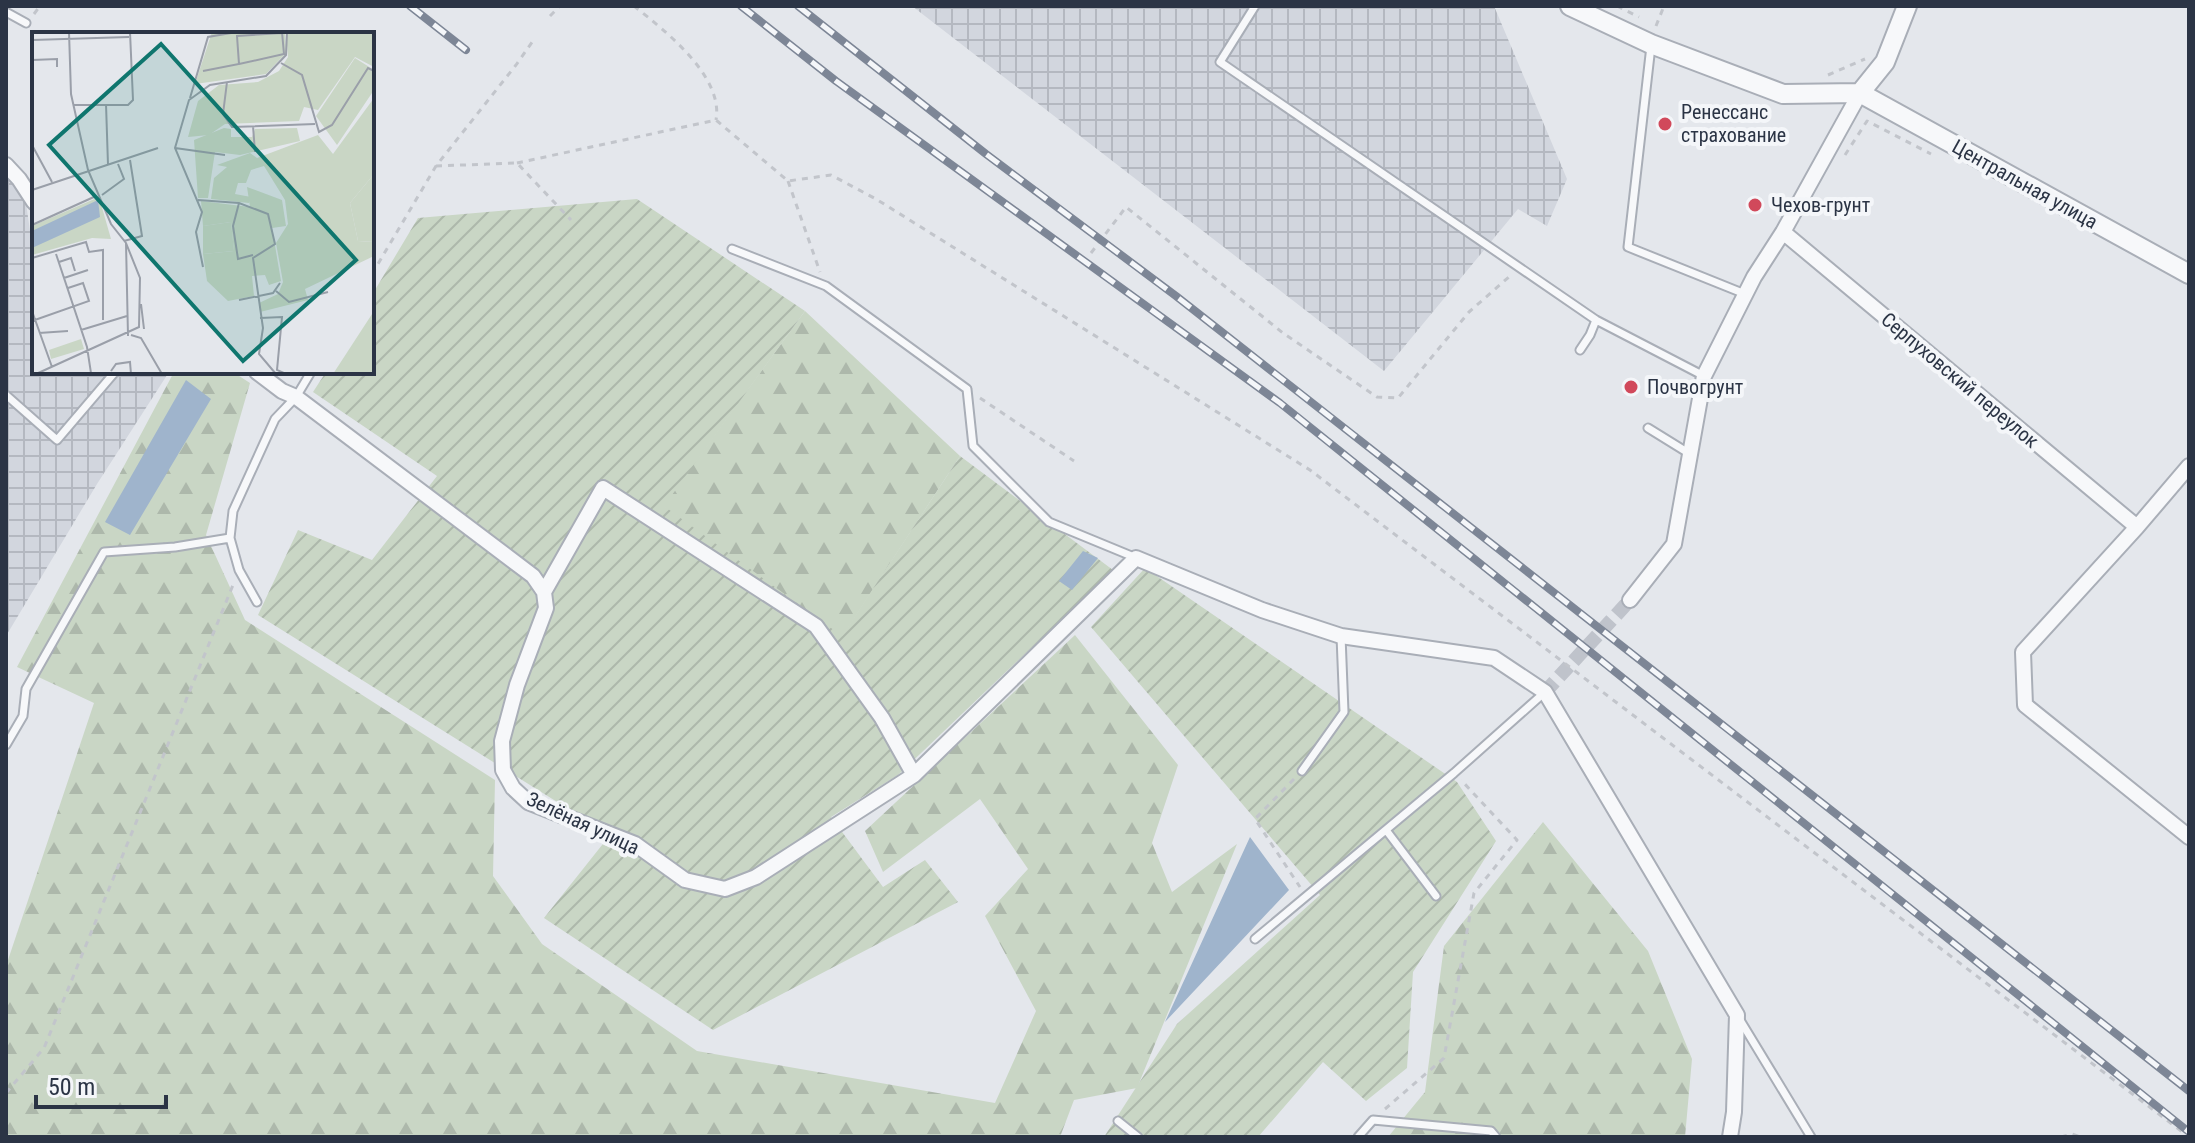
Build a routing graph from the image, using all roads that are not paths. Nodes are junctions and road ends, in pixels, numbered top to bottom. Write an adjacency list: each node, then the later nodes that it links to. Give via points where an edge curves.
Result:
1 (1255, 6): 14 (lane, via 1220,62)
2 (1570, 6): 6 (street)
3 (1907, 6): 7 (street, via 1885,62)
4 (6, 12): 5 (lane)
5 (26, 23)
6 (1654, 35): 7 (street, via 1783,94); 13 (lane, via 1628,247)
7 (1860, 93): 10 (street); 12 (street, Центральная улица)
8 (6, 165): 9 (street)
9 (32, 199)
10 (1783, 232): 13 (street); 25 (street, Серпуховский переулок)
11 (732, 249): 27 (lane, via 826,286 967,389 973,446 1049,522)
12 (2189, 274)
13 (1745, 294): 19 (street)
14 (1596, 320): 15 (lane); 19 (lane)
15 (1580, 350)
16 (113, 374): 20 (lane, via 57,440)
17 (260, 374): 21 (street)
18 (310, 374): 21 (lane)
19 (1704, 376): 23 (street)
20 (6, 395)
21 (296, 397): 26 (lane, via 275,419 233,511); 28 (street, via 533,576)
22 (1648, 428): 23 (lane)
23 (1690, 454): 29 (street, via 1674,544)
24 (2189, 466): 25 (street)
25 (2137, 527): 37 (street, via 2023,652 2025,705)
26 (230, 538): 30 (lane, via 239,570); 33 (lane, via 104,552 26,689 23,716)
27 (1136, 558): 31 (street); 35 (street, Зелёная улица)
28 (544, 592): 35 (street, Зелёная улица, via 603,488 816,626 882,718); 35 (street, Зелёная улица, via 546,608 502,741 503,770 528,802 635,844 685,880 725,889 756,877)
29 (1630, 600)
30 (257, 602)
31 (1341, 636): 32 (street, via 1494,658); 34 (lane, via 1344,712)
32 (1545, 692): 36 (lane); 40 (street)
33 (6, 745)
34 (1302, 771)
35 (914, 775)
36 (1386, 830): 38 (lane); 39 (lane)
37 (2189, 837)
38 (1436, 896)
39 (1255, 939)
40 (1737, 1015): 45 (street); 46 (lane)
41 (1118, 1121): 42 (lane)
42 (1138, 1137)
43 (1358, 1137): 44 (lane, via 1373,1120 1491,1131)
44 (1496, 1137)
45 (1730, 1137)
46 (1811, 1137)

